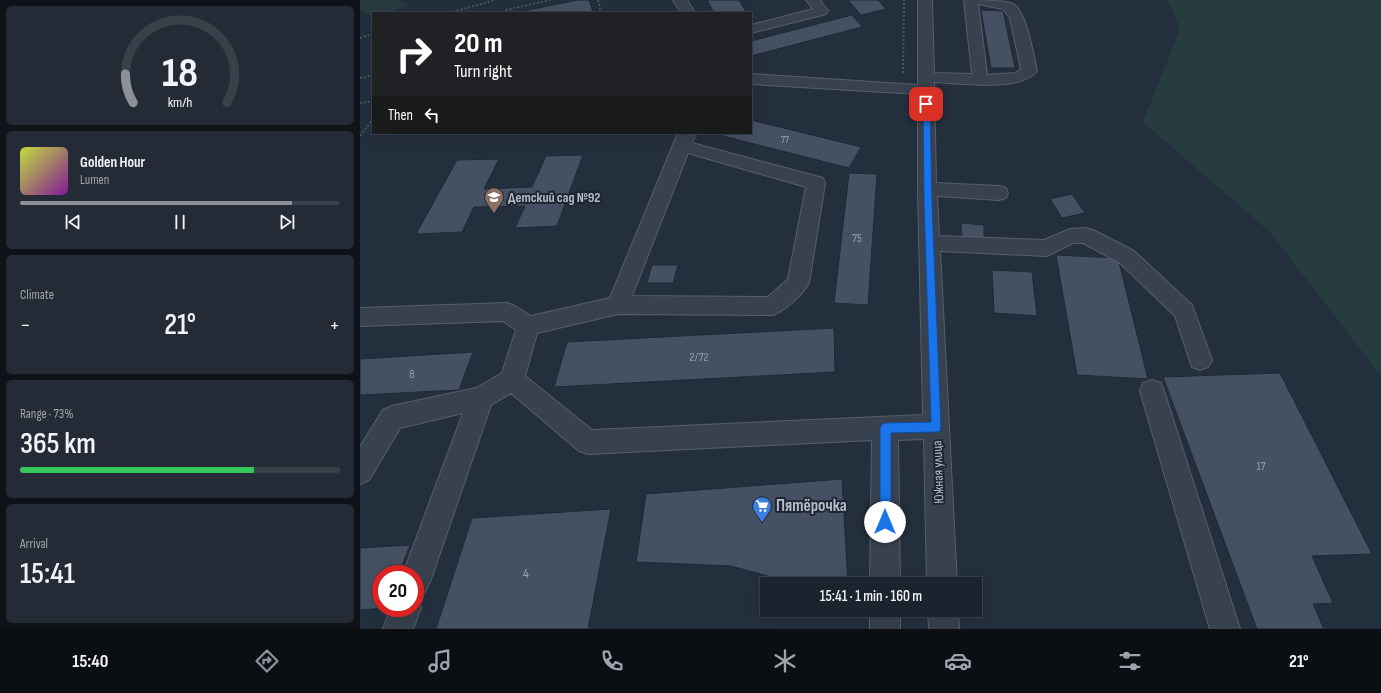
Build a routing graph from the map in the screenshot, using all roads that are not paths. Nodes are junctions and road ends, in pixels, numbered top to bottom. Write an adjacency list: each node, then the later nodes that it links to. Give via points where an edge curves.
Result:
1 (680, 0): 6 (street)
2 (813, 0): 7 (street, via 821,11)
3 (925, 0): 10 (street, Южная улица)
4 (971, 0): 9 (street)
5 (978, 0): 9 (street, via 1008,6 1017,17 1029,71 1020,77)
6 (687, 12)
7 (752, 29)
8 (752, 79): 10 (street)
9 (980, 79): 10 (street)
10 (926, 84): 12 (street, Южная улица)
11 (685, 139): 15 (street); 15 (street, via 816,183 798,283 773,306)
12 (927, 189): 13 (street); 14 (street, Южная улица)
13 (999, 193)
14 (929, 244): 18 (street, via 1047,248 1070,236 1086,235 1127,257 1184,311); 22 (street, Южная улица)
15 (618, 305): 17 (street)
16 (360, 317): 17 (street, via 507,312)
17 (528, 326): 19 (street)
18 (1200, 360)
19 (512, 380): 21 (street); 23 (street, via 588,442)
20 (1152, 392): 34 (street)
21 (481, 398): 24 (street, via 392,418); 25 (street)
22 (936, 427): 23 (street); 27 (street, Южная улица)
23 (885, 428): 26 (street)
24 (360, 471)
25 (421, 565)
26 (885, 577)
27 (942, 577)
28 (403, 617): 31 (street)
29 (885, 617): 32 (street)
30 (943, 617): 33 (street)
31 (398, 629)
32 (885, 629)
33 (944, 629)
34 (1225, 629)

